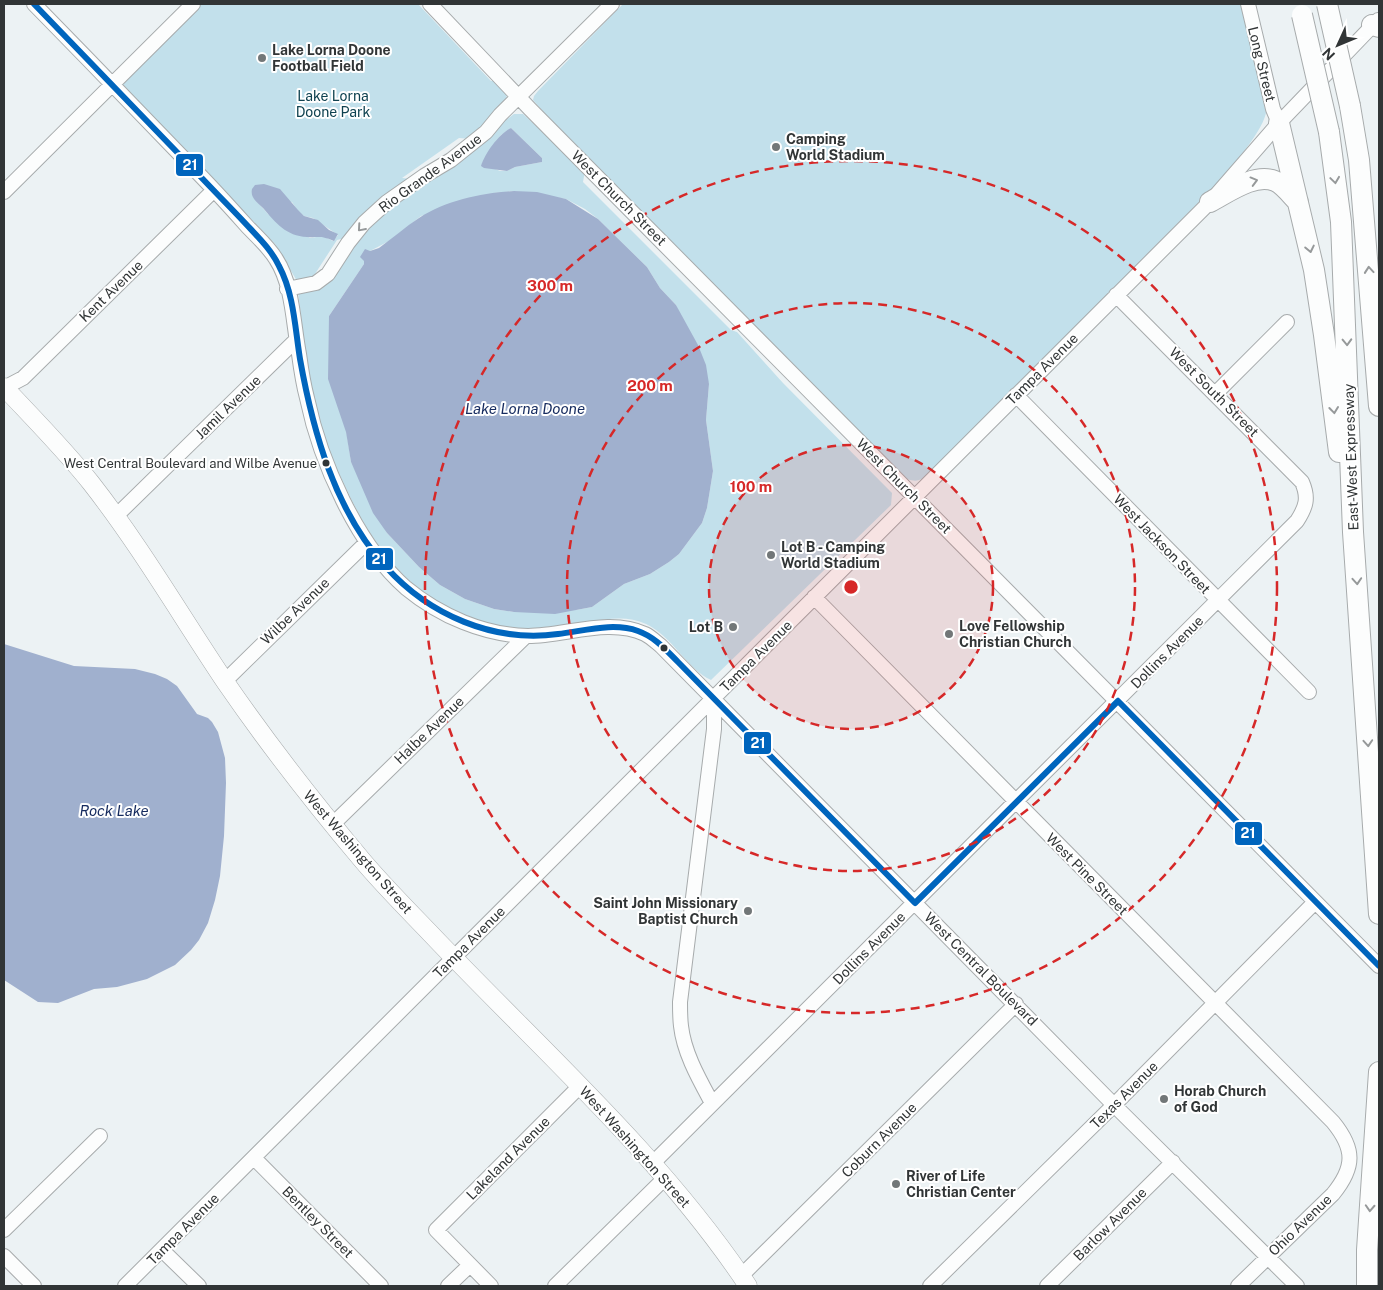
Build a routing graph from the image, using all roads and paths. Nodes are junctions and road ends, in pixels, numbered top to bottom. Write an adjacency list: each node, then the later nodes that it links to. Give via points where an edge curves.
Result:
1 (34, 4): 9 (street, West Central Boulevard)
2 (193, 4): 9 (street)
3 (430, 4): 10 (street, West Church Street)
4 (612, 4): 10 (street, Rio Grande Avenue)
5 (1248, 4): 11 (street, Long Street)
6 (1327, 4): 23 (highway, one-way to 6, bridge, via 1359,160)
7 (1301, 9): 27 (highway, East-West Expressway, one-way to 27, bridge, via 1329,132 1341,222)
8 (1377, 23): 11 (street, Tampa Avenue)
9 (112, 85): 12 (street, West Central Boulevard); 13 (street)
10 (518, 97): 16 (street, Rio Grande Avenue, one-way to 16, via 486,132 451,160 387,202 364,223 328,274 316,283); 25 (street, West Church Street)
11 (1279, 123): 14 (street, Tampa Avenue); 15 (highway)
12 (214, 190): 16 (street, West Central Boulevard, via 276,259); 20 (street, Kent Avenue, via 23,378)
13 (4, 192)
14 (1210, 202): 15 (highway, one-way to 15, via 1261,179 1276,181); 17 (street, Tampa Avenue)
15 (1298, 202): 27 (highway, one-way to 27, via 1314,270 1344,504)
16 (287, 289): 19 (street, West Central Boulevard)
17 (1116, 295): 21 (street, West South Street); 22 (street, Tampa Avenue)
18 (1287, 322): 21 (street)
19 (296, 340): 26 (street, Jamil Avenue); 28 (street, West Central Boulevard, via 307,400 322,450)
20 (4, 388): 26 (main road, West Washington Street, via 56,442)
21 (1215, 394): 24 (street, West South Street, via 1294,473)
22 (1016, 395): 25 (street, Tampa Avenue); 30 (street, West Jackson Street)
23 (1379, 406)
24 (1307, 492): 30 (street, Dollins Avenue, via 1307,502 1298,521)
25 (916, 498): 29 (street, Tampa Avenue); 35 (street, West Church Street)
26 (116, 516): 32 (main road, West Washington Street)
27 (1353, 532): 40 (highway, East-West Expressway, one-way to 40)
28 (366, 543): 31 (street, West Central Boulevard, via 385,567 431,606 462,623); 32 (street, Wilbe Avenue)
29 (814, 597): 34 (street, Tampa Avenue); 36 (street, West Pine Street)
30 (1217, 600): 33 (street, West Jackson Street); 35 (street, Dollins Avenue)
31 (526, 636): 34 (street, West Central Boulevard, via 589,629 636,631 661,646); 37 (street, Halbe Avenue)
32 (225, 680): 37 (main road, West Washington Street, via 285,765)
33 (1310, 692)
34 (714, 698): 39 (street, West Central Boulevard); 41 (street, Tampa Avenue); 47 (street, via 714,729 680,1002 685,1046)
35 (1118, 701): 36 (street, Dollins Avenue); 38 (street, West Church Street)
36 (1015, 802): 39 (street, Dollins Avenue); 43 (street, West Pine Street)
37 (333, 824): 41 (main road, West Washington Street)
38 (1315, 902): 42 (street, West Church Street); 43 (street, Texas Avenue)
39 (915, 903): 44 (street, West Central Boulevard); 47 (street, Dollins Avenue)
40 (1379, 914)
41 (452, 958): 46 (main road, West Washington Street); 51 (street, Tampa Avenue)
42 (1379, 966)
43 (1216, 1003): 48 (street, Texas Avenue); 50 (street, West Pine Street, via 1333,1122 1348,1144)
44 (1016, 1004): 48 (street, West Central Boulevard); 60 (street, Coburn Avenue)
45 (1379, 1072): 72 (highway, one-way to 72)
46 (580, 1086): 53 (main road, West Washington Street); 59 (street, Lakeland Avenue, via 436,1230)
47 (712, 1103): 53 (street, Dollins Avenue)
48 (1114, 1105): 52 (street, West Central Boulevard); 68 (street, Texas Avenue)
49 (100, 1136): 55 (street)
50 (1350, 1157): 58 (street, Ohio Avenue, via 1343,1182)
51 (254, 1158): 56 (street, Tampa Avenue); 64 (street, Bentley Street)
52 (1172, 1162): 58 (street, West Central Boulevard); 69 (street, Barlow Avenue)
53 (653, 1163): 54 (main road, West Washington Street)
54 (665, 1178): 60 (main road, West Washington Street); 67 (street)
55 (4, 1230)
56 (162, 1250): 62 (street, Tampa Avenue); 63 (street)
57 (4, 1256): 61 (street)
58 (1268, 1256): 70 (street, Ohio Avenue); 71 (street, West Central Boulevard)
59 (470, 1265): 65 (street); 66 (street)
60 (745, 1281)
61 (34, 1286)
62 (125, 1286)
63 (198, 1286)
64 (381, 1286)
65 (448, 1286)
66 (492, 1286)
67 (555, 1286)
68 (930, 1286)
69 (1047, 1286)
70 (1238, 1286)
71 (1297, 1286)
72 (1367, 1286)

